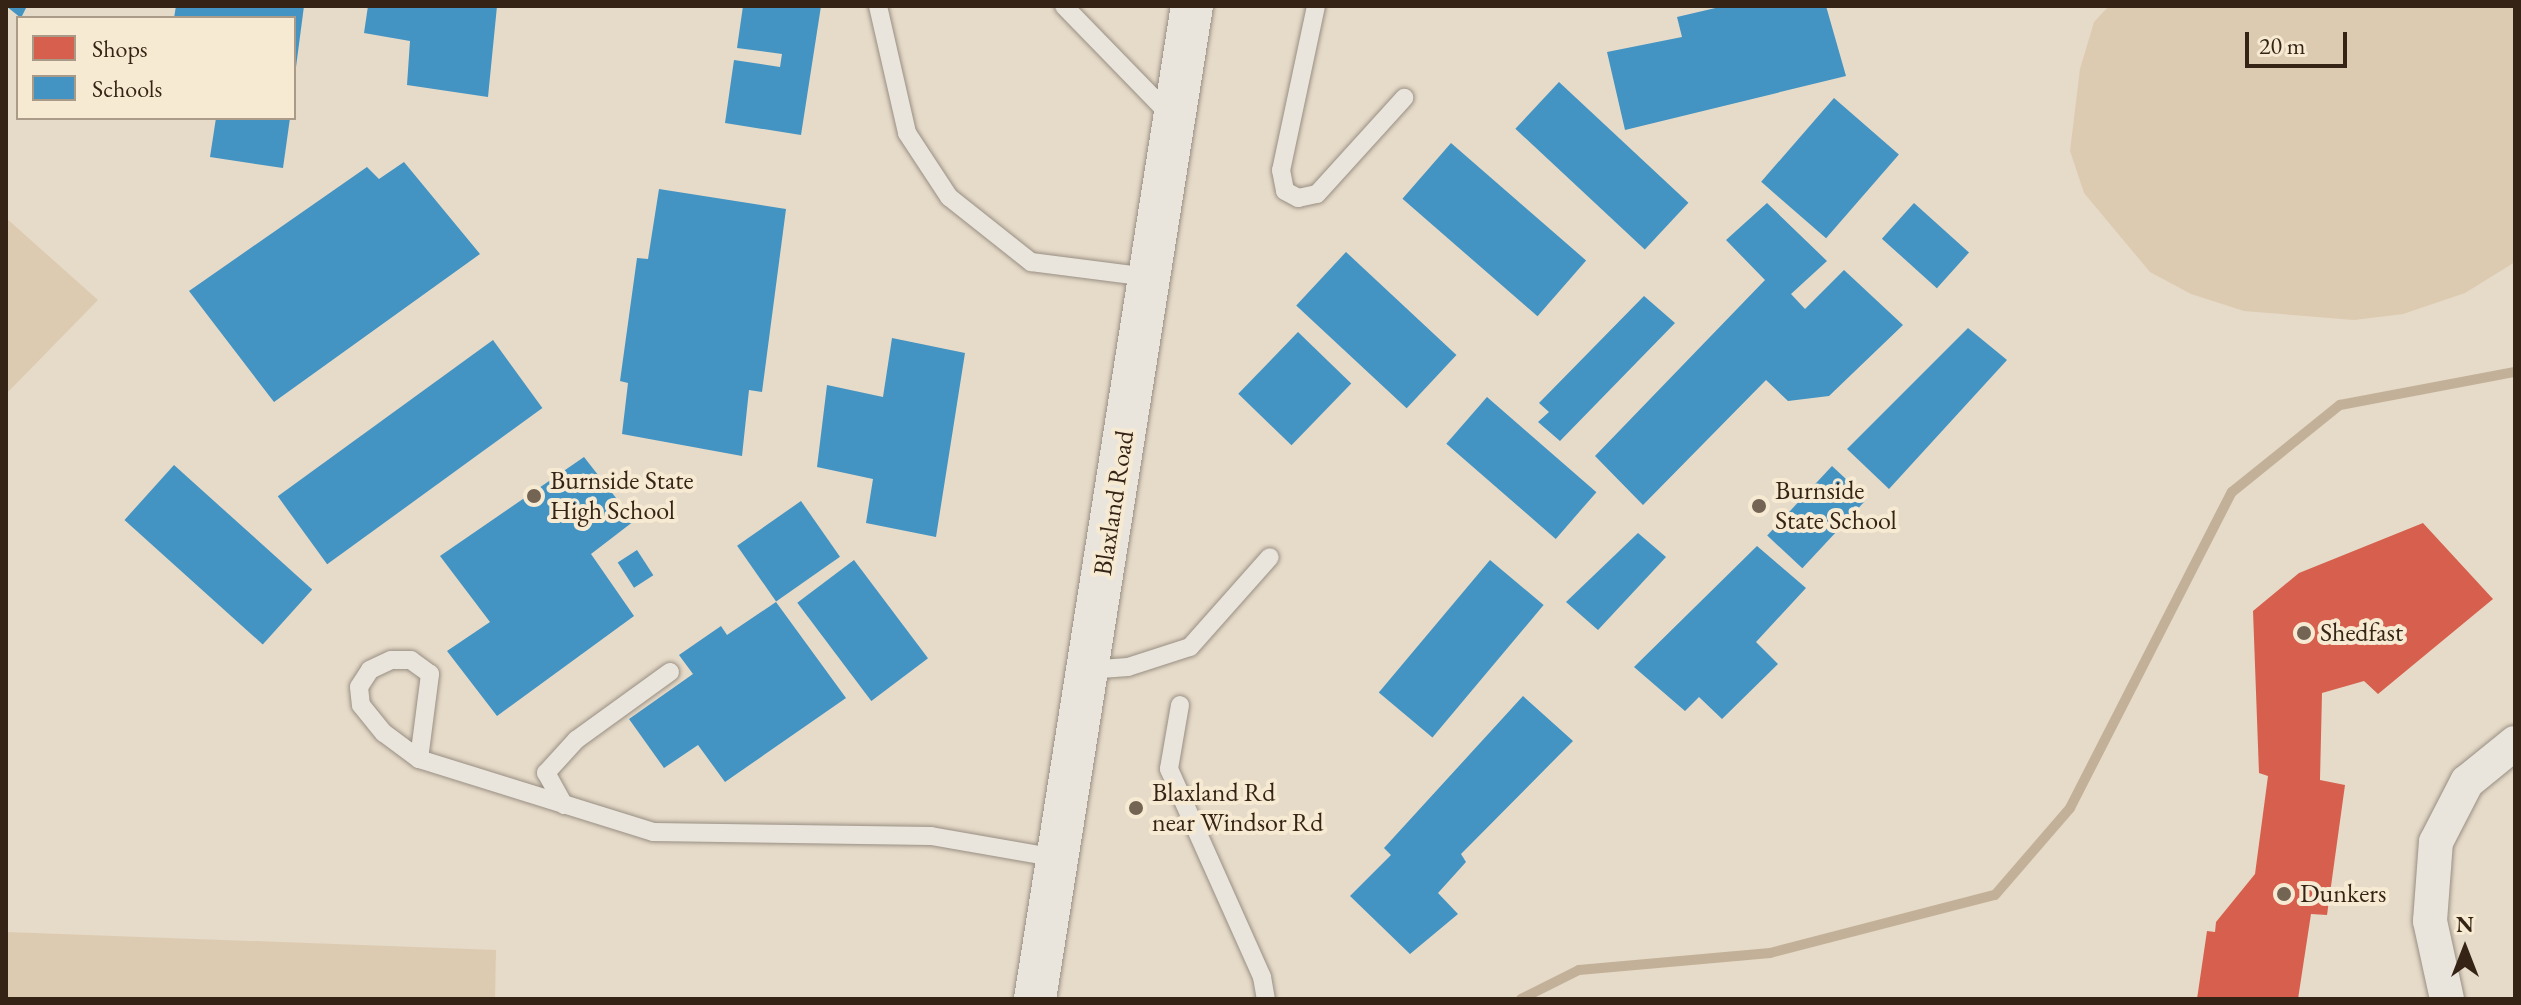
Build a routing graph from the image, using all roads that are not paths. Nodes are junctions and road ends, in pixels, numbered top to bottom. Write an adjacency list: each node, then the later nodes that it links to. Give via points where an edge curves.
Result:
1 (878, 6): 7 (lane, via 907,133 949,197 1031,262)
2 (1064, 6): 6 (lane)
3 (1192, 6): 6 (street, Blaxland Road)
4 (1316, 6): 5 (lane, via 1281,170 1285,191 1298,198 1317,194)
5 (1404, 98)
6 (1175, 120): 7 (street, Blaxland Road)
7 (1148, 277): 9 (street, Blaxland Road)
8 (1270, 557): 9 (lane, via 1190,647 1128,667)
9 (1087, 670): 15 (street, Blaxland Road)
10 (670, 672): 14 (lane, via 576,740 546,773)
11 (1180, 705): 17 (lane, via 1169,769 1262,977)
12 (2515, 743): 18 (street, via 2467,782 2436,842 2430,921)
13 (419, 759): 13 (lane, via 384,733 361,705 359,687 370,670 391,660 411,660 430,674); 14 (lane)
14 (564, 805): 15 (lane, via 653,832 931,836)
15 (1057, 858): 16 (street, Blaxland Road)
16 (1035, 999)
17 (1266, 999)
18 (2447, 999)

